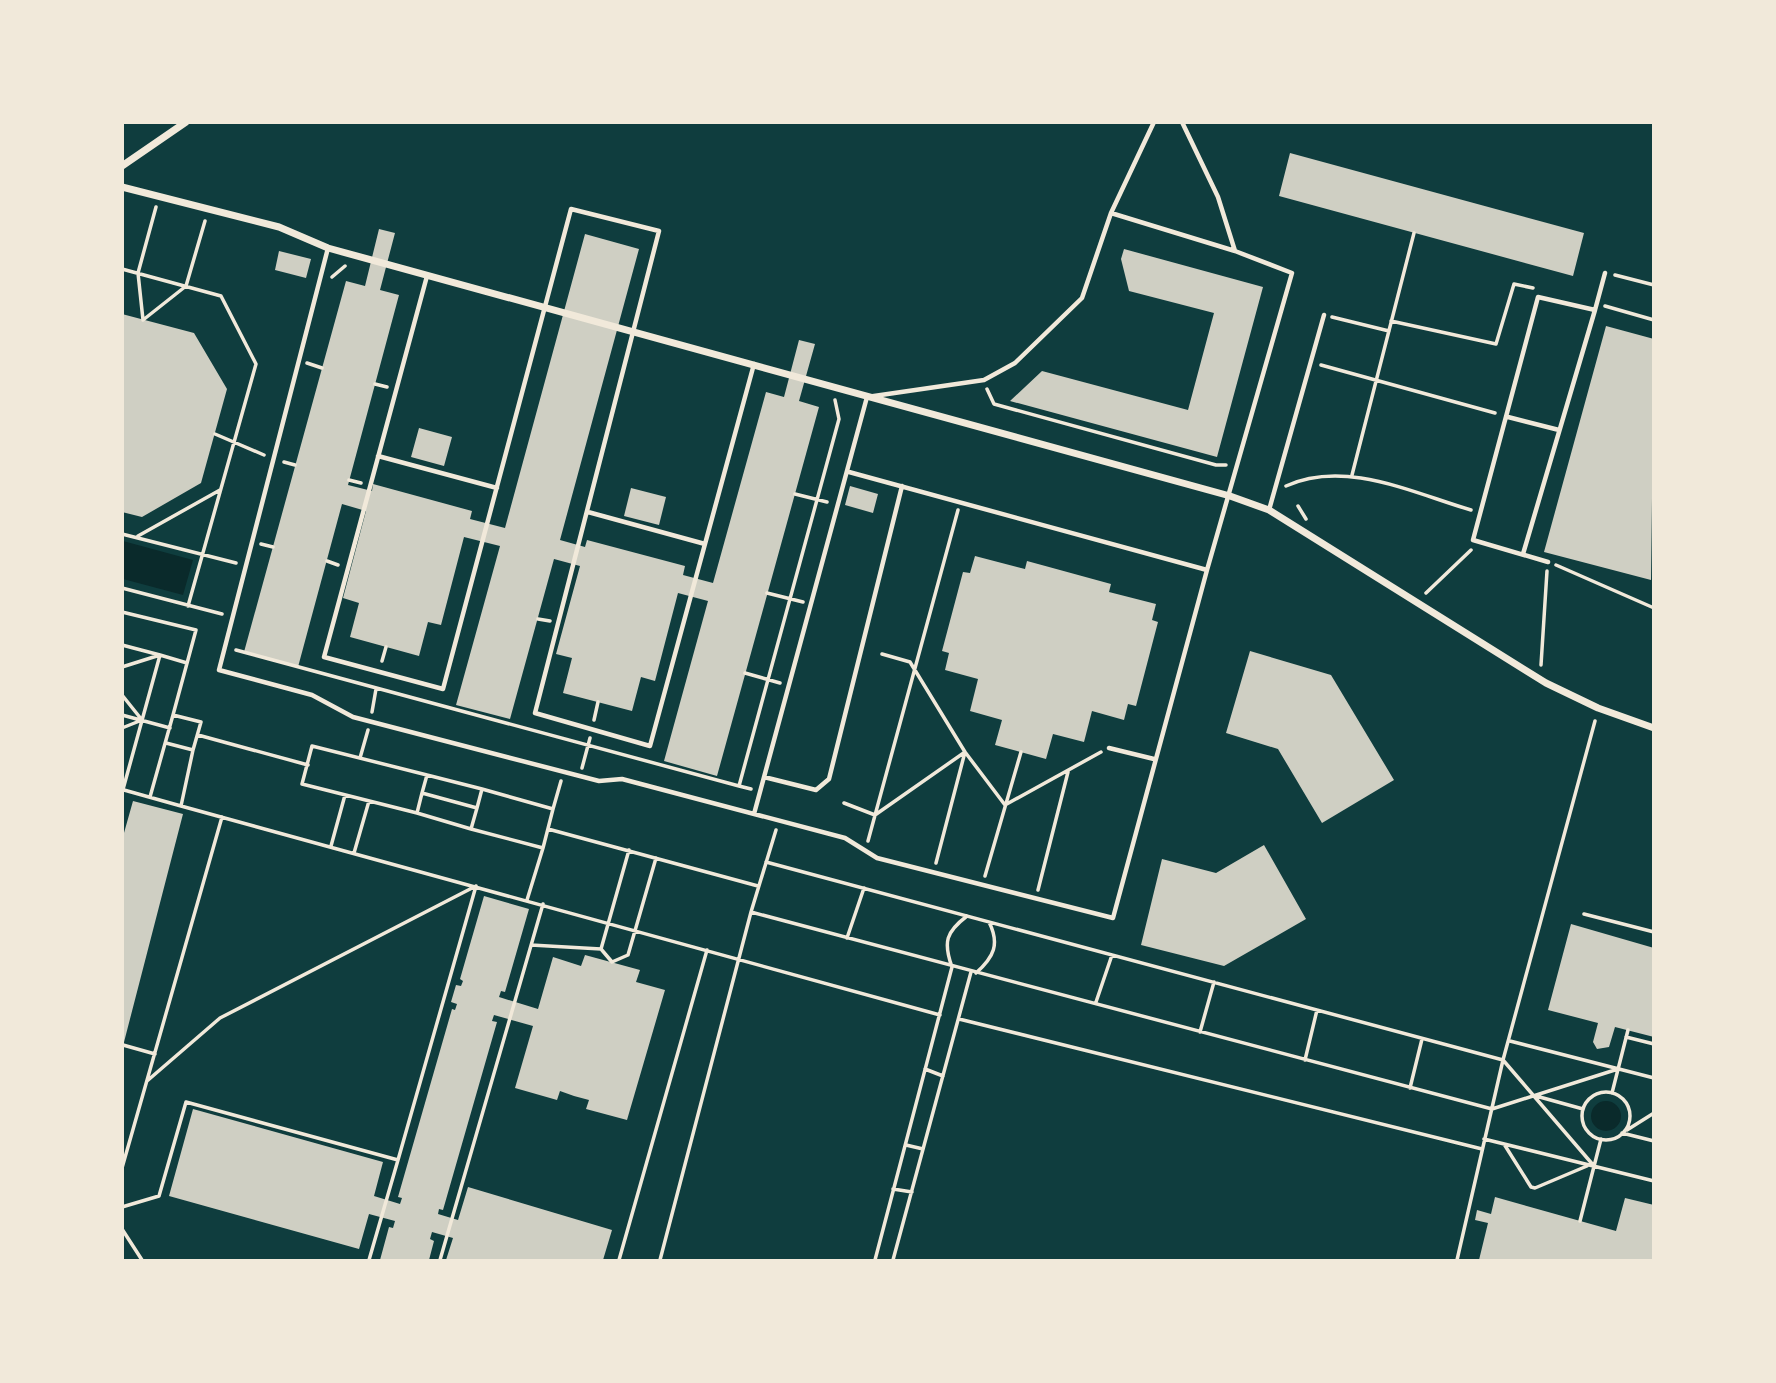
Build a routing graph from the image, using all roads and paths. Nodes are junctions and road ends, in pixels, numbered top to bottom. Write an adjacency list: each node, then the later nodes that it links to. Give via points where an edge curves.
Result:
1 (186, 122): 4 (street)
2 (1154, 122): 8 (lane)
3 (1182, 122): 11 (lane, via 1218,197)
4 (122, 166)
5 (122, 187): 6 (street)
6 (159, 197): 7 (street); 14 (path)
7 (208, 209): 10 (street, via 279,227); 19 (path)
8 (1111, 213): 11 (lane); 33 (lane, via 1082,298 1015,363)
9 (1414, 233): 26 (path)
10 (328, 248): 16 (street); 43 (lane)
11 (1235, 251): 53 (lane, via 1292,273)
12 (347, 263): 17 (path)
13 (122, 269): 14 (path)
14 (138, 273): 19 (path); 19 (path, via 143,320)
15 (1605, 273): 18 (path); 21 (lane)
16 (427, 275): 22 (street); 42 (lane)
17 (331, 278)
18 (1654, 285)
19 (186, 286): 40 (path, via 221,296 256,364)
20 (1538, 289): 26 (path, via 1514,284 1496,344)
21 (1596, 303): 23 (lane); 25 (path)
22 (545, 307): 27 (street); 27 (lane, via 571,209 659,231); 49 (lane)
23 (1595, 310): 37 (lane, via 1538,297); 38 (lane)
24 (1324, 315): 28 (path); 30 (lane)
25 (1654, 320)
26 (1391, 321): 28 (path)
27 (635, 331): 31 (street); 58 (lane)
28 (1389, 331): 34 (path)
29 (312, 352): 32 (path)
30 (1311, 362): 34 (path); 51 (lane)
31 (754, 364): 35 (street); 64 (lane)
32 (306, 376)
33 (984, 380): 36 (lane); 44 (path, via 994,404)
34 (1376, 380): 37 (path); 47 (path)
35 (831, 385): 36 (street); 54 (path, via 839,419)
36 (867, 397): 45 (lane); 53 (street)
37 (1507, 417): 38 (lane); 59 (lane)
38 (1559, 430): 66 (lane)
39 (215, 434): 40 (path)
40 (235, 440): 43 (path); 50 (path)
41 (287, 450): 46 (path)
42 (378, 456): 49 (lane); 49 (lane, via 324,657 430,686 443,689)
43 (274, 460): 69 (lane)
44 (1226, 465)
45 (849, 472): 48 (lane); 56 (lane)
46 (281, 474)
47 (1352, 475): 51 (path, via 1305,477); 59 (path)
48 (902, 486): 55 (lane); 115 (lane, via 829,779 816,790)
49 (497, 488)
50 (221, 489): 62 (path); 67 (path)
51 (1275, 491): 57 (lane)
52 (795, 494): 54 (path)
53 (1230, 496): 57 (street); 70 (lane)
54 (817, 499): 56 (path); 73 (path)
55 (960, 501): 70 (lane); 87 (path)
56 (839, 505): 75 (lane)
57 (1269, 510): 93 (street, via 1516,665)
58 (588, 512): 64 (lane); 64 (lane, via 535,713 638,743 650,746)
59 (1480, 512): 63 (lane, via 1473,540)
60 (266, 533): 65 (path)
61 (122, 534): 62 (path)
62 (136, 538): 67 (path)
63 (1480, 542): 66 (lane); 74 (path, via 1425,593)
64 (705, 544)
65 (262, 545)
66 (1523, 554): 68 (lane)
67 (203, 555): 69 (path); 76 (path)
68 (1548, 562): 77 (path); 84 (path, via 1541,667)
69 (247, 566): 79 (lane)
70 (1207, 570): 109 (lane)
71 (122, 589): 76 (path)
72 (768, 593): 73 (path)
73 (790, 599): 75 (path); 89 (path)
74 (1436, 600)
75 (812, 605): 90 (lane)
76 (188, 606): 79 (path)
77 (1653, 606)
78 (122, 612): 85 (path, via 196,630)
79 (233, 617): 97 (lane, via 219,670 312,695 344,714)
80 (239, 638): 91 (path, via 235,651)
81 (122, 645): 83 (path)
82 (882, 654): 87 (path, via 910,662)
83 (160, 655): 85 (path); 86 (path); 96 (path)
84 (1530, 660)
85 (187, 663): 95 (path)
86 (122, 667)
87 (915, 669): 106 (path); 131 (path)
88 (745, 673): 89 (path)
89 (768, 680): 90 (path); 116 (path)
90 (790, 685): 115 (lane)
91 (376, 689): 97 (path); 103 (path)
92 (122, 695): 96 (path)
93 (1598, 708): 100 (street); 175 (path)
94 (122, 715): 96 (path)
95 (173, 715): 99 (path); 101 (path, via 201,722)
96 (142, 720): 98 (path); 99 (path); 118 (path)
97 (371, 722): 108 (path); 111 (lane)
98 (122, 728)
99 (170, 728): 102 (path)
100 (1654, 728)
101 (197, 735): 105 (path); 110 (path)
102 (166, 743): 105 (path); 122 (path)
103 (587, 746): 114 (path); 116 (path)
104 (1109, 748): 109 (lane); 112 (path)
105 (193, 750): 126 (path)
106 (965, 752): 125 (path); 131 (path); 143 (path)
107 (1021, 752): 125 (path)
108 (360, 758): 110 (path, via 312,746); 113 (path)
109 (1154, 760): 148 (lane, via 1113,918)
110 (308, 765): 121 (path, via 302,783)
111 (563, 772): 114 (lane); 128 (path)
112 (1068, 772): 125 (path); 148 (path)
113 (427, 775): 117 (path); 120 (path)
114 (580, 776): 130 (lane, via 599,781 622,779)
115 (764, 777): 119 (lane)
116 (739, 786): 119 (path)
117 (482, 789): 127 (path); 128 (path)
118 (123, 790): 122 (path)
119 (760, 792): 130 (lane)
120 (422, 793): 127 (path); 129 (path)
121 (345, 795): 123 (path); 136 (path)
122 (149, 797): 126 (path)
123 (369, 801): 129 (path); 140 (path)
124 (844, 803): 131 (path)
125 (1004, 805): 144 (path)
126 (181, 806): 132 (path)
127 (477, 808): 134 (path)
128 (553, 809): 135 (path)
129 (416, 813): 134 (path)
130 (754, 814): 133 (lane)
131 (875, 815): 139 (path)
132 (222, 817): 136 (path); 178 (path)
133 (779, 820): 139 (lane, via 845,838); 142 (path)
134 (471, 829): 137 (path)
135 (548, 829): 137 (path); 138 (path)
136 (331, 846): 140 (path)
137 (542, 848): 149 (path)
138 (629, 850): 141 (path); 155 (path)
139 (866, 851): 143 (lane)
140 (354, 853): 145 (path)
141 (656, 858): 146 (path); 156 (path)
142 (766, 862): 146 (path); 147 (path)
143 (933, 872): 144 (lane)
144 (982, 885): 148 (lane)
145 (476, 886): 149 (path); 185 (path, via 220,1018); 201 (path)
146 (759, 887): 151 (path)
147 (864, 888): 153 (path); 158 (path)
148 (1036, 899)
149 (527, 900): 150 (path)
150 (543, 904): 155 (path); 159 (path)
151 (751, 912): 158 (path); 163 (path)
152 (1584, 914): 157 (path)
153 (967, 916): 154 (path); 164 (path, via 947,933 945,947)
154 (989, 922): 162 (path); 165 (path, via 996,936 992,959)
155 (608, 923): 156 (path); 160 (path)
156 (636, 930): 160 (path, via 628,955 612,962); 161 (path)
157 (1654, 932)
158 (847, 938): 164 (path)
159 (531, 945): 160 (path); 212 (path)
160 (601, 949)
161 (707, 950): 163 (path); 213 (path)
162 (1112, 955): 166 (path); 167 (path)
163 (738, 960): 169 (path); 214 (path)
164 (952, 967): 165 (path); 169 (path)
165 (974, 972): 167 (path); 170 (path)
166 (1214, 982): 168 (path); 172 (path)
167 (1096, 1002): 172 (path)
168 (1317, 1010): 174 (path); 179 (path)
169 (940, 1015): 181 (path)
170 (959, 1019): 183 (path); 199 (path)
171 (1628, 1030): 173 (path)
172 (1200, 1032): 179 (path)
173 (1626, 1037): 176 (path); 182 (path)
174 (1423, 1039): 180 (path); 186 (path)
175 (1509, 1041): 180 (path); 182 (path)
176 (1654, 1044)
177 (123, 1045): 178 (path)
178 (155, 1054): 185 (path)
179 (1305, 1060): 186 (path)
180 (1503, 1060): 188 (path); 189 (path)
181 (925, 1069): 183 (path); 197 (path)
182 (1618, 1069): 184 (path); 187 (path); 188 (path)
183 (943, 1076): 198 (path)
184 (1654, 1078)
185 (148, 1081): 200 (path)
186 (1410, 1088): 189 (path)
187 (1612, 1093): 190 (path, via 1591,1096); 192 (path, via 1622,1097 1630,1112)
188 (1534, 1096): 189 (path); 190 (path); 202 (path)
189 (1492, 1109): 193 (path)
190 (1583, 1109): 194 (path, via 1584,1126)
191 (1654, 1113): 192 (path)
192 (1622, 1133): 194 (path); 195 (path)
193 (1485, 1139): 196 (path); 199 (path)
194 (1601, 1139): 202 (path)
195 (1654, 1141)
196 (1504, 1144): 202 (path); 202 (path, via 1535,1188)
197 (906, 1145): 198 (path); 205 (path)
198 (923, 1149): 206 (path)
199 (1482, 1149): 217 (path)
200 (125, 1150): 203 (path)
201 (398, 1160): 207 (path, via 186,1102 159,1196); 211 (path)
202 (1592, 1166): 204 (path); 208 (path)
203 (122, 1168)
204 (1654, 1181)
205 (893, 1188): 206 (path); 215 (path)
206 (912, 1192): 216 (path)
207 (122, 1207)
208 (1580, 1221)
209 (122, 1229): 210 (path)
210 (142, 1261)
211 (369, 1261)
212 (440, 1261)
213 (619, 1261)
214 (660, 1261)
215 (875, 1261)
216 (893, 1261)
217 (1457, 1261)

